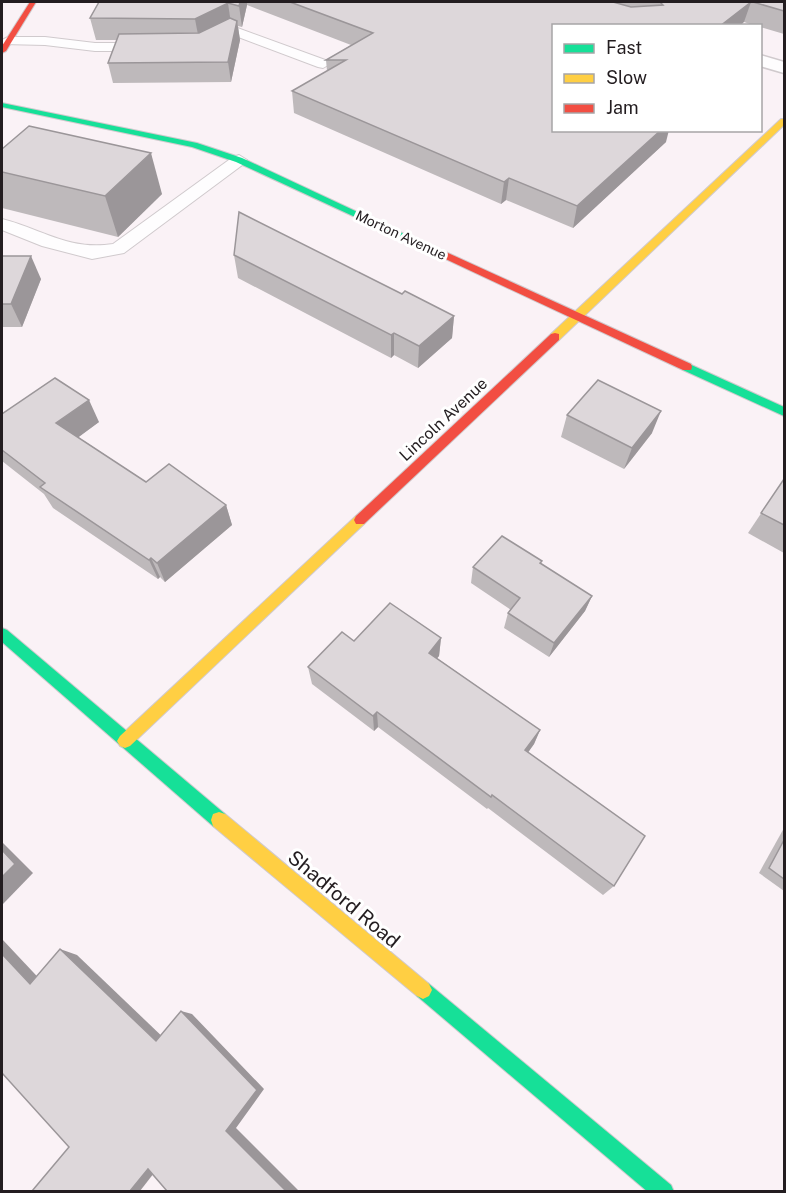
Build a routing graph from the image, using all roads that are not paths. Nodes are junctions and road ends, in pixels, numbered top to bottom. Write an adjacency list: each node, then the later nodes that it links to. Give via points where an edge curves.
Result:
1 (33, 2): 2 (street)
2 (5, 46): 4 (lane, via 45,41 95,47)
3 (192, 46): 6 (lane, via 203,46 232,30)
4 (158, 47)
5 (762, 61): 7 (street)
6 (323, 64)
7 (784, 68)
8 (2, 105): 10 (street, Morton Avenue, via 194,145)
9 (784, 121): 12 (street, Lincoln Avenue)
10 (239, 160): 11 (lane, via 118,249 92,253 48,242); 12 (street, Morton Avenue)
11 (2, 224)
12 (577, 317): 13 (street, Morton Avenue); 15 (street, Lincoln Avenue)
13 (784, 412)
14 (2, 634): 15 (street, Shadford Road)
15 (125, 741): 16 (street, Shadford Road)
16 (664, 1191)

